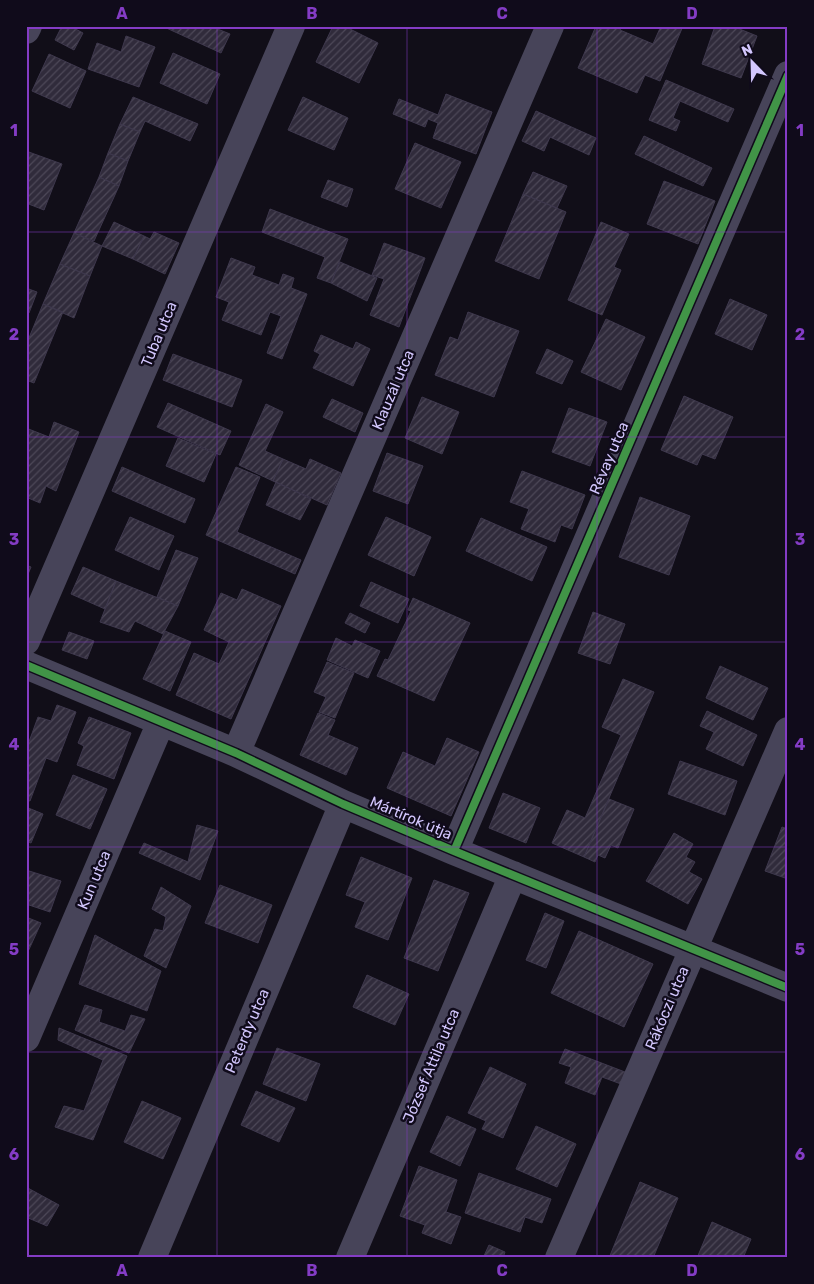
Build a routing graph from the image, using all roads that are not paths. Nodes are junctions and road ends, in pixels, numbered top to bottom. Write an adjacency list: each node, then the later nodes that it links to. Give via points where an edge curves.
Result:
1 (28, 26): 4 (street)
2 (291, 26): 6 (street, Tuba utca)
3 (550, 26): 10 (street, Klauzál utca)
4 (26, 30)
5 (788, 75): 12 (street, Révay utca)
6 (26, 641)
7 (26, 665): 8 (street, Mártírok útja)
8 (161, 722): 10 (street, Mártírok útja); 16 (street, Kun utca)
9 (788, 731): 14 (street, Rákóczi utca)
10 (236, 753): 11 (street, Mártírok útja)
11 (343, 804): 12 (street, Mártírok útja); 17 (street, Peterdy utca)
12 (454, 852): 13 (street, Mártírok útja)
13 (512, 875): 14 (street, Mártírok útja); 18 (street, József Attila utca)
14 (692, 950): 15 (street, Mártírok útja); 19 (street, Rákóczi utca)
15 (788, 988)
16 (26, 1038)
17 (152, 1258)
18 (350, 1258)
19 (559, 1258)

